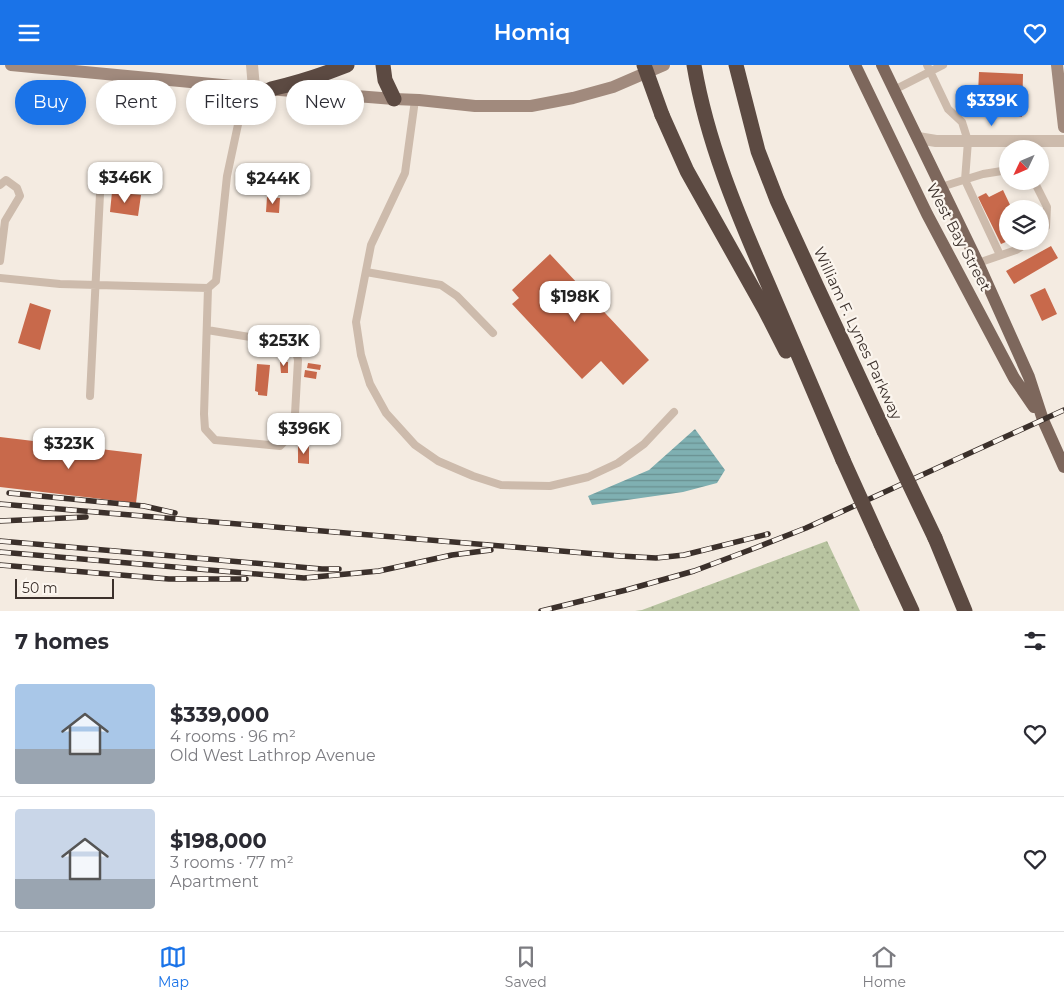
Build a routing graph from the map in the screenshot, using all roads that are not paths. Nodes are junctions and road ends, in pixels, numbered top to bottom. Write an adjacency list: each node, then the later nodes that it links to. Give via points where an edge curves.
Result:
1 (10, 65): 14 (street)
2 (252, 65): 16 (street)
3 (347, 65): 17 (highway)
4 (383, 65): 20 (highway, via 385,80)
5 (644, 65): 46 (highway, bridge, via 687,171 765,310)
6 (664, 65): 21 (street, via 613,87 573,99 531,106 475,106)
7 (694, 65): 46 (highway, via 714,149 736,209)
8 (736, 65): 49 (highway, William F. Lynes Parkway, bridge, via 758,151 777,200 935,538)
9 (855, 65): 45 (main road, West Bay Street, via 927,214 1014,378)
10 (882, 65): 19 (main road, West Bay Street)
11 (943, 65): 13 (lane)
12 (1057, 65): 23 (street)
13 (929, 68): 19 (lane); 25 (lane, via 948,109 962,122)
14 (109, 69): 15 (street)
15 (195, 80)
16 (251, 80)
17 (276, 88)
18 (276, 89): 20 (street)
19 (894, 90): 24 (main road, West Bay Street)
20 (394, 99): 21 (street)
21 (415, 100): 37 (lane, via 405,173 372,245)
22 (240, 125): 40 (lane, via 227,176 216,281)
23 (1064, 127)
24 (918, 138): 25 (street); 30 (main road, West Bay Street)
25 (968, 141): 26 (street); 28 (lane)
26 (1064, 141)
27 (999, 172): 28 (lane)
28 (965, 180): 30 (lane); 34 (lane)
29 (0, 185): 32 (lane, via 6,181 17,188 20,196)
30 (941, 187): 36 (main road, West Bay Street)
31 (100, 193): 39 (lane)
32 (3, 219): 35 (lane)
33 (1016, 250): 34 (lane)
34 (1000, 255): 36 (lane)
35 (0, 261)
36 (978, 263): 45 (main road, West Bay Street, via 1029,377)
37 (366, 272): 42 (lane, via 441,285 457,296); 44 (lane, via 356,322 360,355 370,384 386,413 415,445 438,461 501,485 550,486 588,477 618,463 644,444)
38 (0, 278): 39 (lane)
39 (96, 286): 40 (lane); 43 (lane)
40 (208, 288): 41 (lane)
41 (207, 330): 41 (lane, via 205,429 215,439 280,446 291,435 295,414 297,353 280,342)
42 (493, 333)
43 (90, 396)
44 (674, 412)
45 (1043, 420): 47 (main road, West Bay Street)
46 (843, 460): 48 (highway, bridge)
47 (1064, 467)
48 (912, 611)
49 (965, 611)

